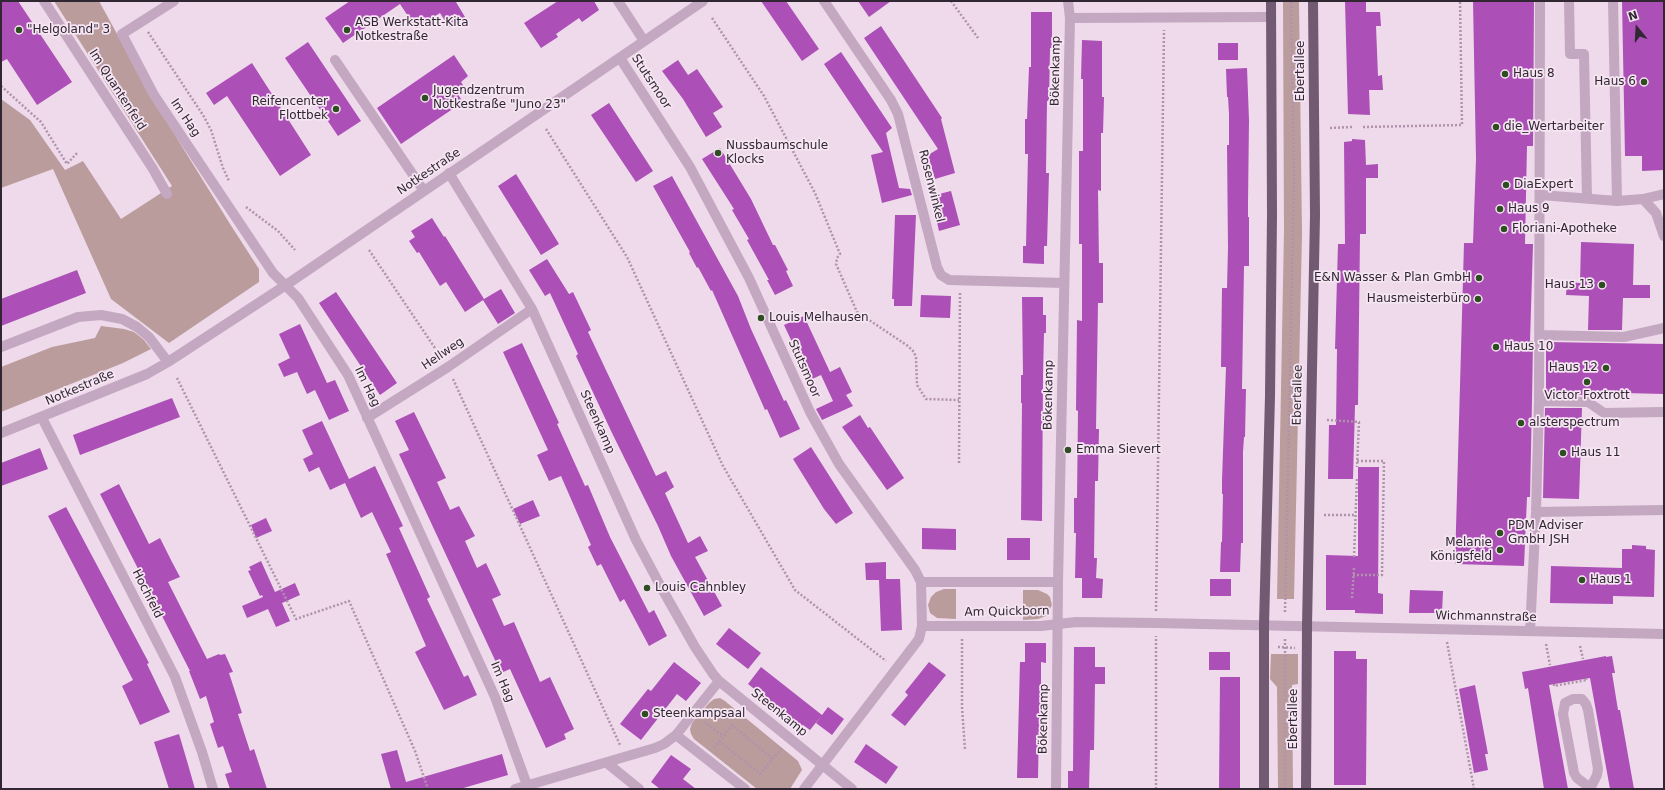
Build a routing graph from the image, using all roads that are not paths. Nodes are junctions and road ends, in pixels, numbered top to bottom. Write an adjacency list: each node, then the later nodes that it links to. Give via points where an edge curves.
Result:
1 (44, 1): 19 (street, Im Quantenfeld)
2 (174, 1): 27 (street, Im Hag, via 122,34 154,95 273,273)
3 (618, 1): 14 (street)
4 (704, 1): 14 (street, Notkestraße)
5 (824, 1): 26 (street, Rosenwinkel, via 898,114 937,267 942,275 949,280)
6 (1068, 1): 13 (street, Bökenkamp)
7 (1271, 1): 12 (main road)
8 (1313, 1): 45 (main road, Ebertallee, via 1315,215)
9 (1540, 1): 21 (street)
10 (1569, 1): 22 (street, via 1570,54 1584,54)
11 (1613, 1): 24 (street)
12 (1271, 17): 13 (street); 43 (main road, via 1270,317)
13 (1070, 18): 26 (street, Bökenkamp)
14 (644, 41): 15 (street, Notkestraße)
15 (620, 58): 17 (street, Notkestraße); 40 (street, Stutsmoor, via 690,168 749,278 810,412 838,464 909,560)
16 (335, 60): 18 (street)
17 (450, 173): 18 (street, Notkestraße); 28 (street, Steenkamp)
18 (424, 190): 27 (street, Notkestraße)
19 (167, 194)
20 (1664, 194): 23 (street)
21 (1541, 195): 22 (street); 30 (street)
22 (1587, 198): 24 (street)
23 (1643, 199): 24 (street); 25 (street, via 1656,213)
24 (1617, 201)
25 (1664, 236)
26 (1064, 283): 41 (street, Bökenkamp)
27 (286, 285): 32 (street, Notkestraße); 36 (street, Im Hag, via 298,298 348,375)
28 (532, 309): 36 (street, Hellweg, via 448,367); 48 (street, Steenkamp, via 636,540 694,647)
29 (1664, 328): 30 (street, via 1624,337)
30 (1540, 335): 33 (street)
31 (1, 347): 32 (street, via 78,317 102,315 122,319 137,327 149,337)
32 (168, 362): 35 (street, Notkestraße, via 146,374)
33 (1539, 401): 34 (street, via 1588,402 1604,413); 39 (street)
34 (1664, 412)
35 (42, 418): 37 (street, Notkestraße); 55 (street, Hochfeld, via 175,677)
36 (367, 418): 52 (street, Im Hag, via 495,697)
37 (1, 433)
38 (1664, 510): 39 (street)
39 (1536, 512): 46 (street)
40 (921, 582): 41 (street); 44 (street, Stutsmoor)
41 (1058, 582): 42 (street, Bökenkamp)
42 (1058, 624): 43 (street, Am Quickborn, via 1076,622); 44 (street, Am Quickborn); 60 (street, Bökenkamp)
43 (1264, 625): 45 (street, Wichmannstraße); 61 (main road)
44 (922, 626): 51 (street, via 919,639)
45 (1307, 626): 46 (street, Wichmannstraße); 62 (main road, Ebertallee)
46 (1530, 631): 47 (street, Wichmannstraße)
47 (1664, 634)
48 (719, 681): 49 (street); 51 (street, Steenkamp)
49 (676, 735): 50 (street, via 655,748); 57 (street)
50 (607, 763): 52 (street); 53 (street)
51 (822, 765): 58 (street); 59 (street, Steenkamp)
52 (526, 785): 56 (street)
53 (637, 788)
54 (1589, 788): 54 (street, via 1574,773 1563,714 1565,703 1573,698 1582,699 1588,710 1598,769)
55 (213, 789)
56 (515, 789)
57 (745, 789)
58 (804, 789)
59 (852, 789)
60 (1056, 789)
61 (1264, 789)
62 (1306, 789)

